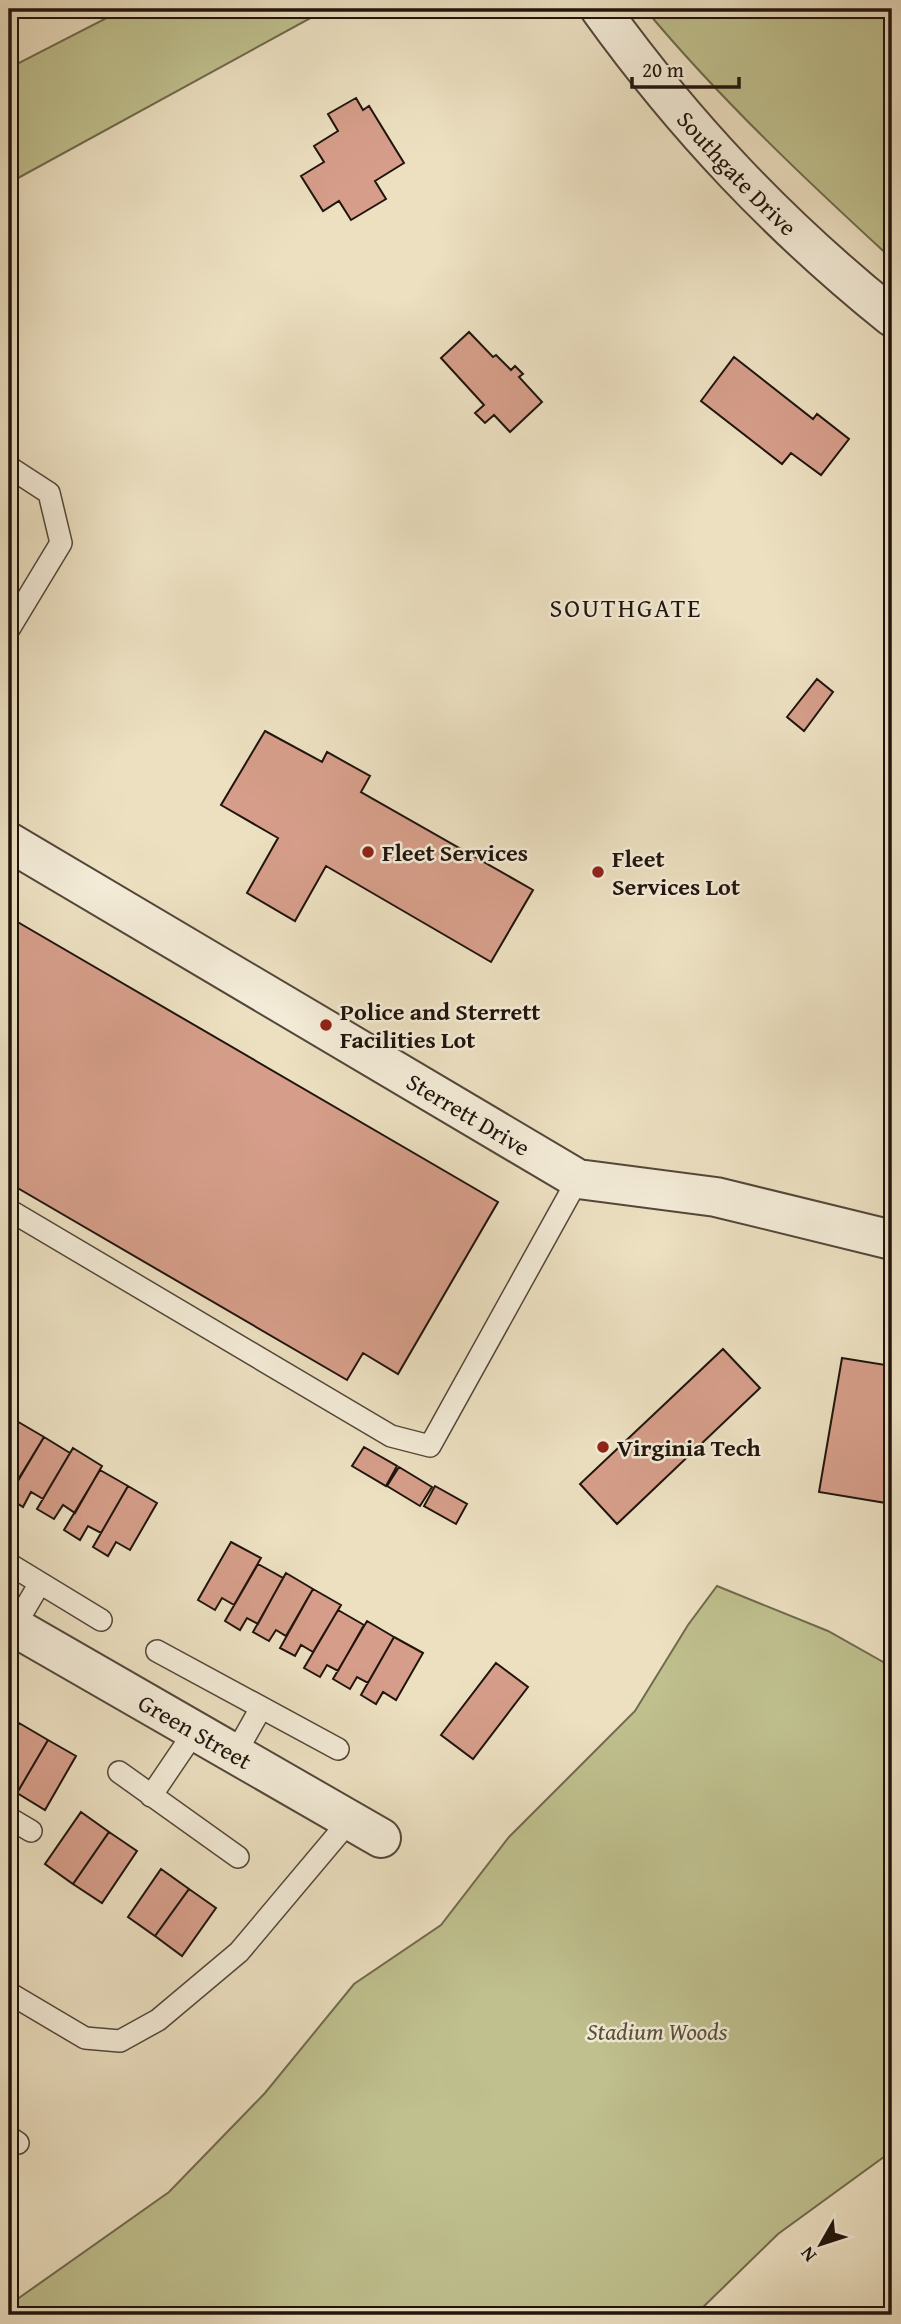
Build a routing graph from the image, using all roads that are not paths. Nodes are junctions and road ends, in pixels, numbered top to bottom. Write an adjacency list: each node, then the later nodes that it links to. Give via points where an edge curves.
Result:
1 (600, 9): 2 (street, Southgate Drive, via 663,92 744,185 832,269)
2 (892, 317)
3 (9, 467): 4 (lane, via 49,492 61,543)
4 (9, 629)
5 (9, 842): 6 (street, Sterrett Drive)
6 (578, 1179): 7 (lane, via 430,1446 391,1436); 8 (street, Sterrett Drive, via 716,1198)
7 (9, 1210)
8 (892, 1240)
9 (9, 1564): 10 (lane)
10 (40, 1583): 11 (lane); 12 (lane)
11 (101, 1620)
12 (11, 1625): 15 (street, Green Street)
13 (157, 1651): 14 (lane)
14 (261, 1708): 16 (lane); 17 (lane)
15 (195, 1731): 17 (street, Green Street); 19 (lane)
16 (338, 1749)
17 (235, 1754): 21 (street, Green Street)
18 (119, 1772): 19 (lane)
19 (151, 1796): 23 (lane)
20 (9, 1818): 22 (lane)
21 (366, 1829): 24 (lane, via 239,1952 158,2020 120,2041 85,2038)
22 (31, 1831)
23 (238, 1857)
24 (9, 1993)

